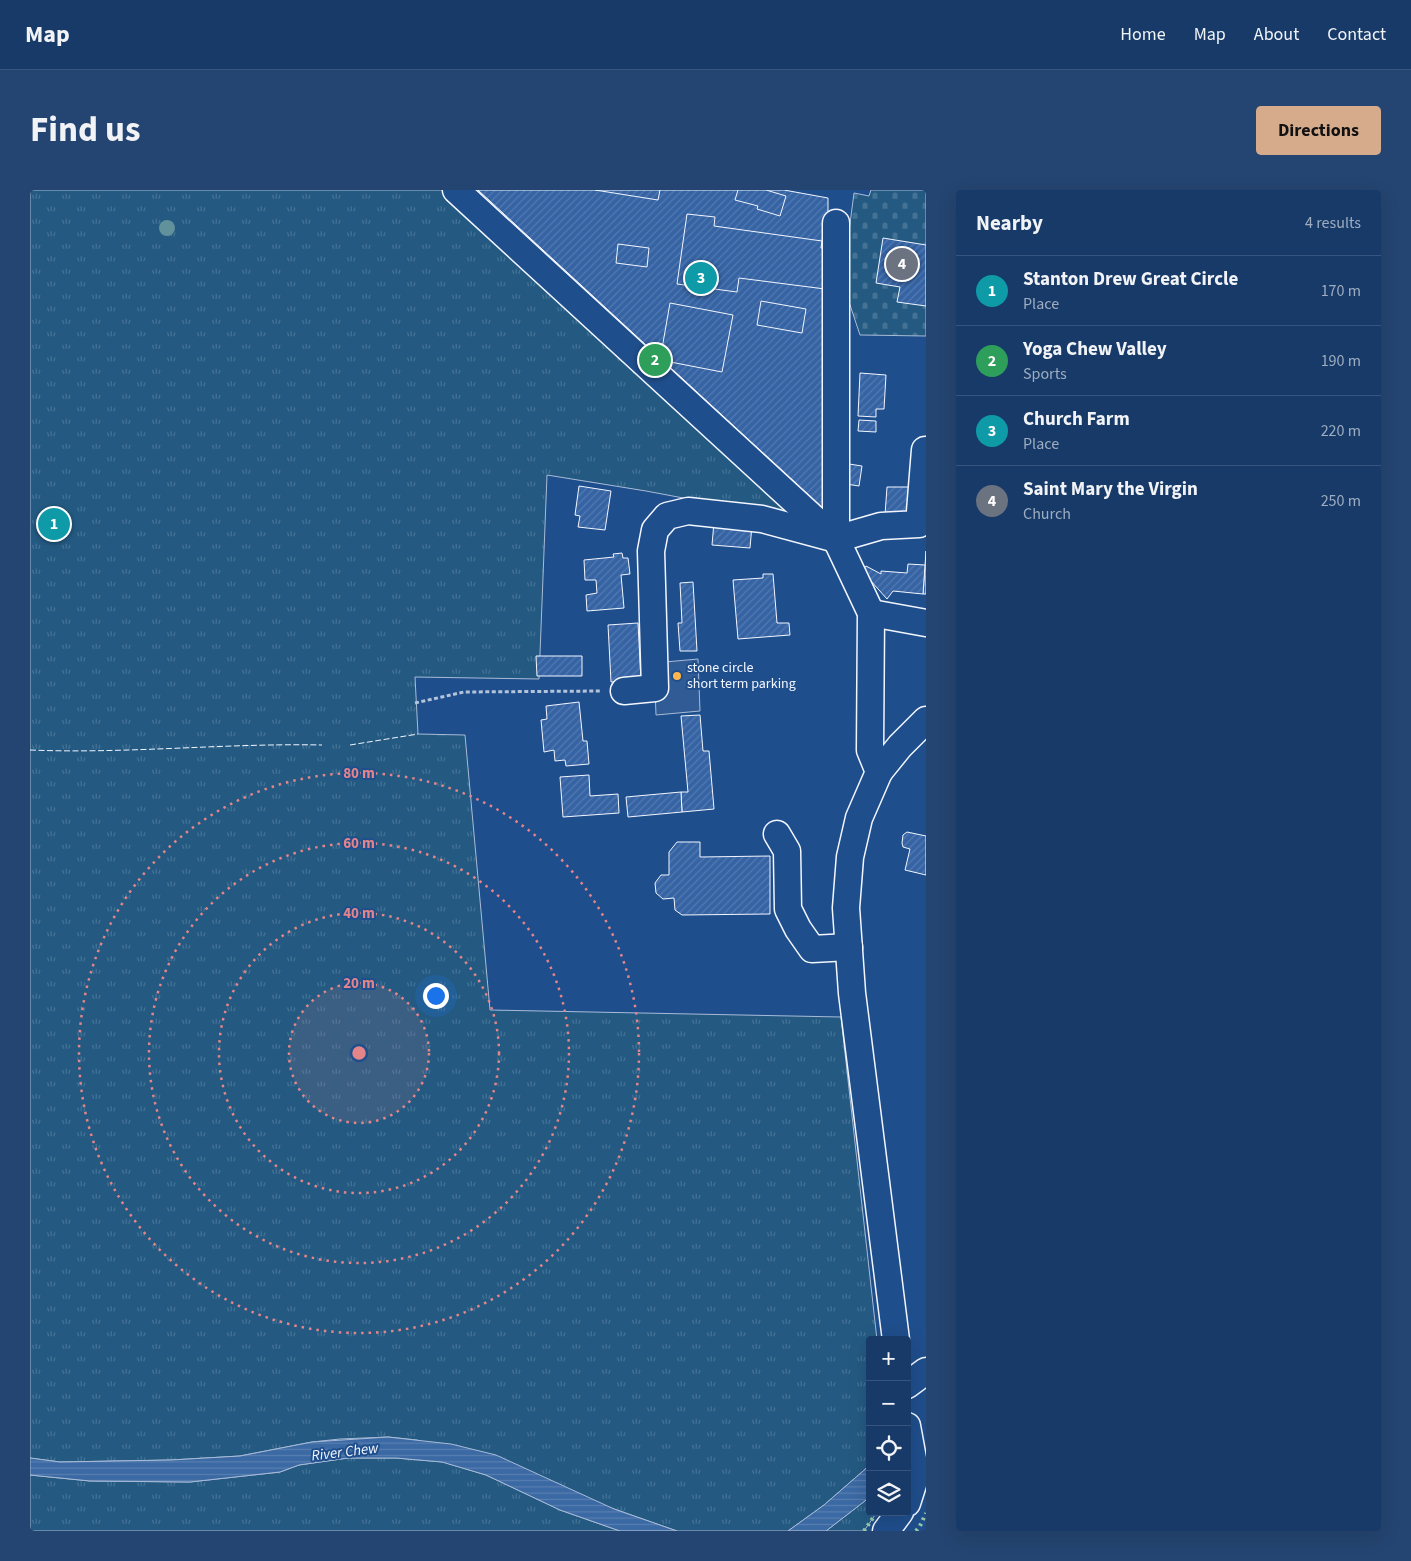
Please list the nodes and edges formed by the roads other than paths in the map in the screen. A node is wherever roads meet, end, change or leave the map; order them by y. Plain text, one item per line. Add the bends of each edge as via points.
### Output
1 (456, 190) edge
2 (836, 223) dead end
3 (925, 450) edge
4 (836, 539) junction
5 (870, 613) junction
6 (926, 622) edge
7 (624, 691) road end
8 (926, 720) edge
9 (879, 772) junction
10 (777, 834) dead end
11 (849, 947) junction
12 (895, 1336) edge
13 (926, 1371) edge
14 (911, 1381) edge
15 (911, 1448) edge
16 (911, 1491) edge
17 (897, 1516) edge
18 (886, 1531) edge

1 - 4 street
2 - 4 street
3 - 4 street via 920,524 881,526
4 - 5 street
4 - 7 street via 762,518 688,511 667,516 655,530 651,551 655,688
5 - 6 street
5 - 9 street via 870,750
8 - 9 street
9 - 11 street via 859,818 850,857 846,908
10 - 11 street via 787,851 788,909 798,929 812,949
11 - 12 street
13 - 14 street
15 - 16 street via 916,1475
17 - 18 street

